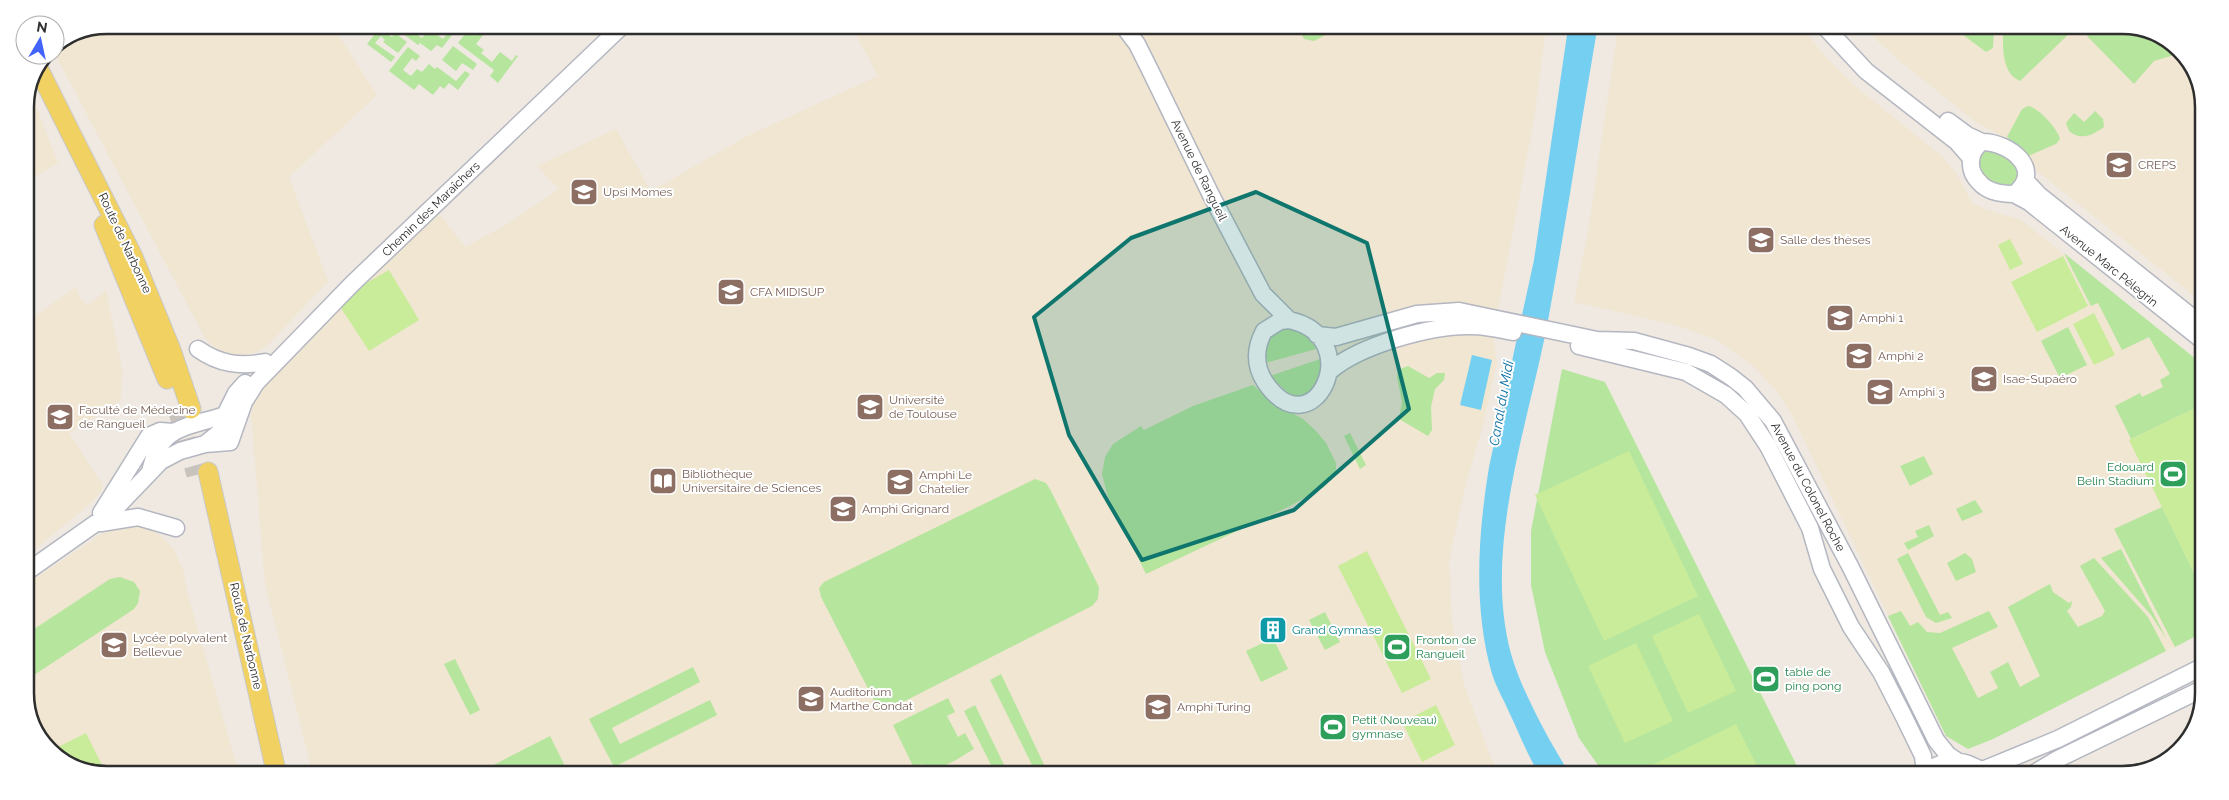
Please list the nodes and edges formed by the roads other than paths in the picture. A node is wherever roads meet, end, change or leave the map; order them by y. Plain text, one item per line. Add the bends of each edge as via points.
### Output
1 (600, 34) edge
2 (614, 34) edge
3 (1129, 34) edge
4 (1134, 34) edge
5 (1832, 34) edge
6 (1846, 34) edge
7 (1137, 44) junction
8 (42, 77) edge
9 (1982, 142) junction
10 (1970, 156) junction
11 (2025, 180) junction
12 (2014, 194) junction
13 (1263, 294) junction
14 (2195, 319) edge
15 (1289, 320) junction
16 (1500, 324) junction
17 (1264, 331) junction
18 (2195, 334) edge
19 (1317, 335) junction
20 (1561, 336) junction
21 (198, 349) dead end
22 (265, 362) junction
23 (1330, 370) junction
24 (184, 411) tunnel mouth
25 (226, 415) junction
26 (174, 432) junction
27 (205, 444) junction
28 (150, 474) junction
29 (92, 525) junction
30 (176, 528) dead end
31 (34, 567) edge
32 (2195, 670) edge
33 (2195, 692) edge
34 (1957, 761) junction
35 (264, 766) edge
36 (275, 766) edge
37 (1924, 766) edge
38 (1937, 766) edge
39 (1969, 766) edge
40 (1992, 766) edge
41 (2046, 766) edge

1 - 22 street, Chemin des Maraîchers via 343,280
2 - 27 street, Chemin des Maraîchers via 352,284 256,383 246,397 230,442
3 - 7 street, Avenue de Rangueil
4 - 7 street, Avenue de Rangueil
5 - 10 street via 1866,71 1957,142
6 - 9 street via 1874,64 1966,135
7 - 13 street, Avenue de Rangueil
8 - 24 main road, Route de Narbonne via 51,108
9 - 10 street
9 - 11 street via 2000,144 2016,155 2023,163
10 - 12 street via 1970,165 1979,183 1998,192
11 - 12 street
11 - 14 street, Avenue Marc Pélegrin via 2039,195
12 - 18 street, Avenue Marc Pélegrin via 2029,202
13 - 15 street, Avenue de Rangueil
13 - 17 street, Avenue de Rangueil
15 - 17 street
15 - 19 street via 1300,322
16 - 19 street via 1459,311 1437,311 1402,317 1336,337
16 - 20 street
16 - 23 street via 1422,332 1354,354
17 - 23 street via 1258,346 1258,366 1265,381 1278,395 1300,404 1310,402 1324,390
19 - 23 street via 1327,351
20 - 34 street, Avenue du Colonel Roche via 1634,341 1689,356 1731,377 1760,403 1773,421 1850,566 1936,740 1948,756
20 - 37 street, Avenue du Colonel Roche via 1686,372 1726,394 1746,414 1766,441 1810,528 1822,569 1854,634 1881,672 1923,756
21 - 22 street via 211,358 228,363 250,365
22 - 25 street, Chemin des Maraîchers via 236,393
25 - 26 street
25 - 27 street, Chemin des Maraîchers via 220,432
26 - 28 street via 157,449
26 - 29 street via 154,432 145,442 118,489
27 - 28 street via 161,461
28 - 29 street via 113,511
29 - 30 street via 138,517
29 - 31 street
32 - 40 street via 2058,739
33 - 41 street
34 - 38 street
34 - 39 street
35 - 36 main road, Route de Narbonne via 202,473

